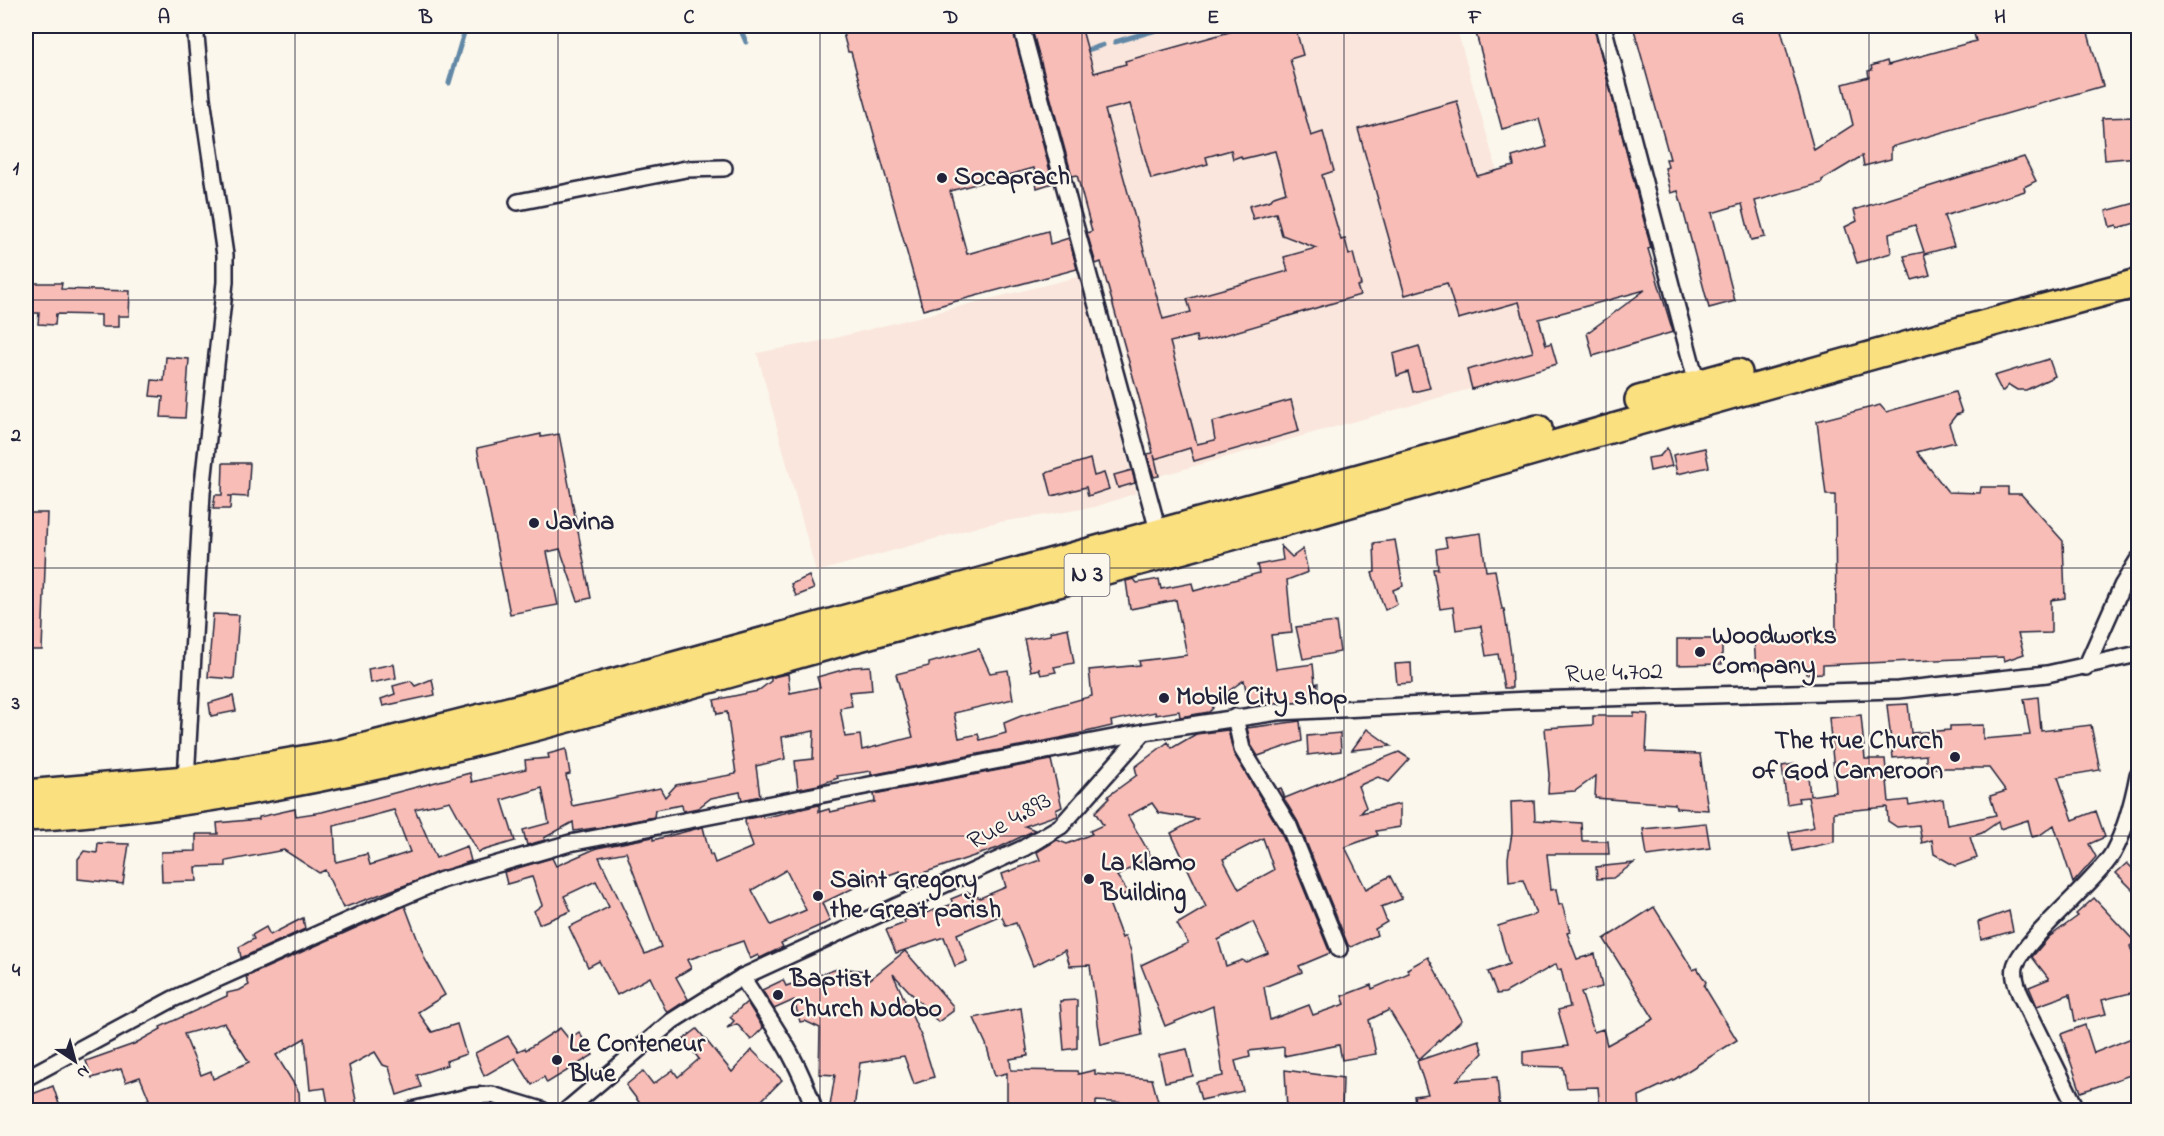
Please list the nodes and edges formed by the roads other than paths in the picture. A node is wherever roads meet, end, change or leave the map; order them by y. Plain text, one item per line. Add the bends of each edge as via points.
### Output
1 (195, 26) edge
2 (1021, 26) edge
3 (1603, 26) edge
4 (724, 168) dead end
5 (518, 202) dead end
6 (2139, 265) edge
7 (2139, 283) edge
8 (1697, 384) junction
9 (1550, 435) junction
10 (1159, 534) junction
11 (2139, 560) edge
12 (866, 625) junction
13 (2139, 654) edge
14 (2086, 667) junction
15 (1235, 717) junction
16 (1144, 732) junction
17 (340, 763) junction
18 (2139, 775) edge
19 (186, 780) junction
20 (26, 794) edge
21 (26, 817) edge
22 (1339, 949) dead end
23 (742, 977) junction
24 (26, 1078) edge
25 (412, 1110) edge
26 (543, 1110) edge
27 (567, 1110) edge
28 (814, 1110) edge
29 (2077, 1110) edge

1 - 19 street via 225,255 225,282 202,493
2 - 10 street
3 - 8 street
4 - 5 street via 686,169
6 - 8 highway, N 3
7 - 9 highway, N 3
8 - 9 highway, N 3
9 - 10 highway, N 3
9 - 12 highway, N 3 via 1332,508
10 - 12 highway, N 3
11 - 14 street via 2122,586
12 - 17 highway, N 3 via 521,708
13 - 14 street, Rue 4.702
14 - 15 street, Rue 4.702 via 1898,690 1529,700
15 - 16 street, Rue 4.702
15 - 22 street via 1242,749 1289,826
16 - 23 street, Rue 4.893 via 1060,826 1024,848
16 - 24 street, Rue 4.702 via 570,843 442,880 174,999
17 - 19 highway, N 3
17 - 21 highway, N 3 via 194,799
18 - 29 street via 2131,809 2112,854 2024,951 2015,966 2020,994
19 - 20 highway, N 3
23 - 27 street, Rue 4.893 via 672,1021
23 - 28 street via 785,1040 806,1081
25 - 26 street via 492,1095

